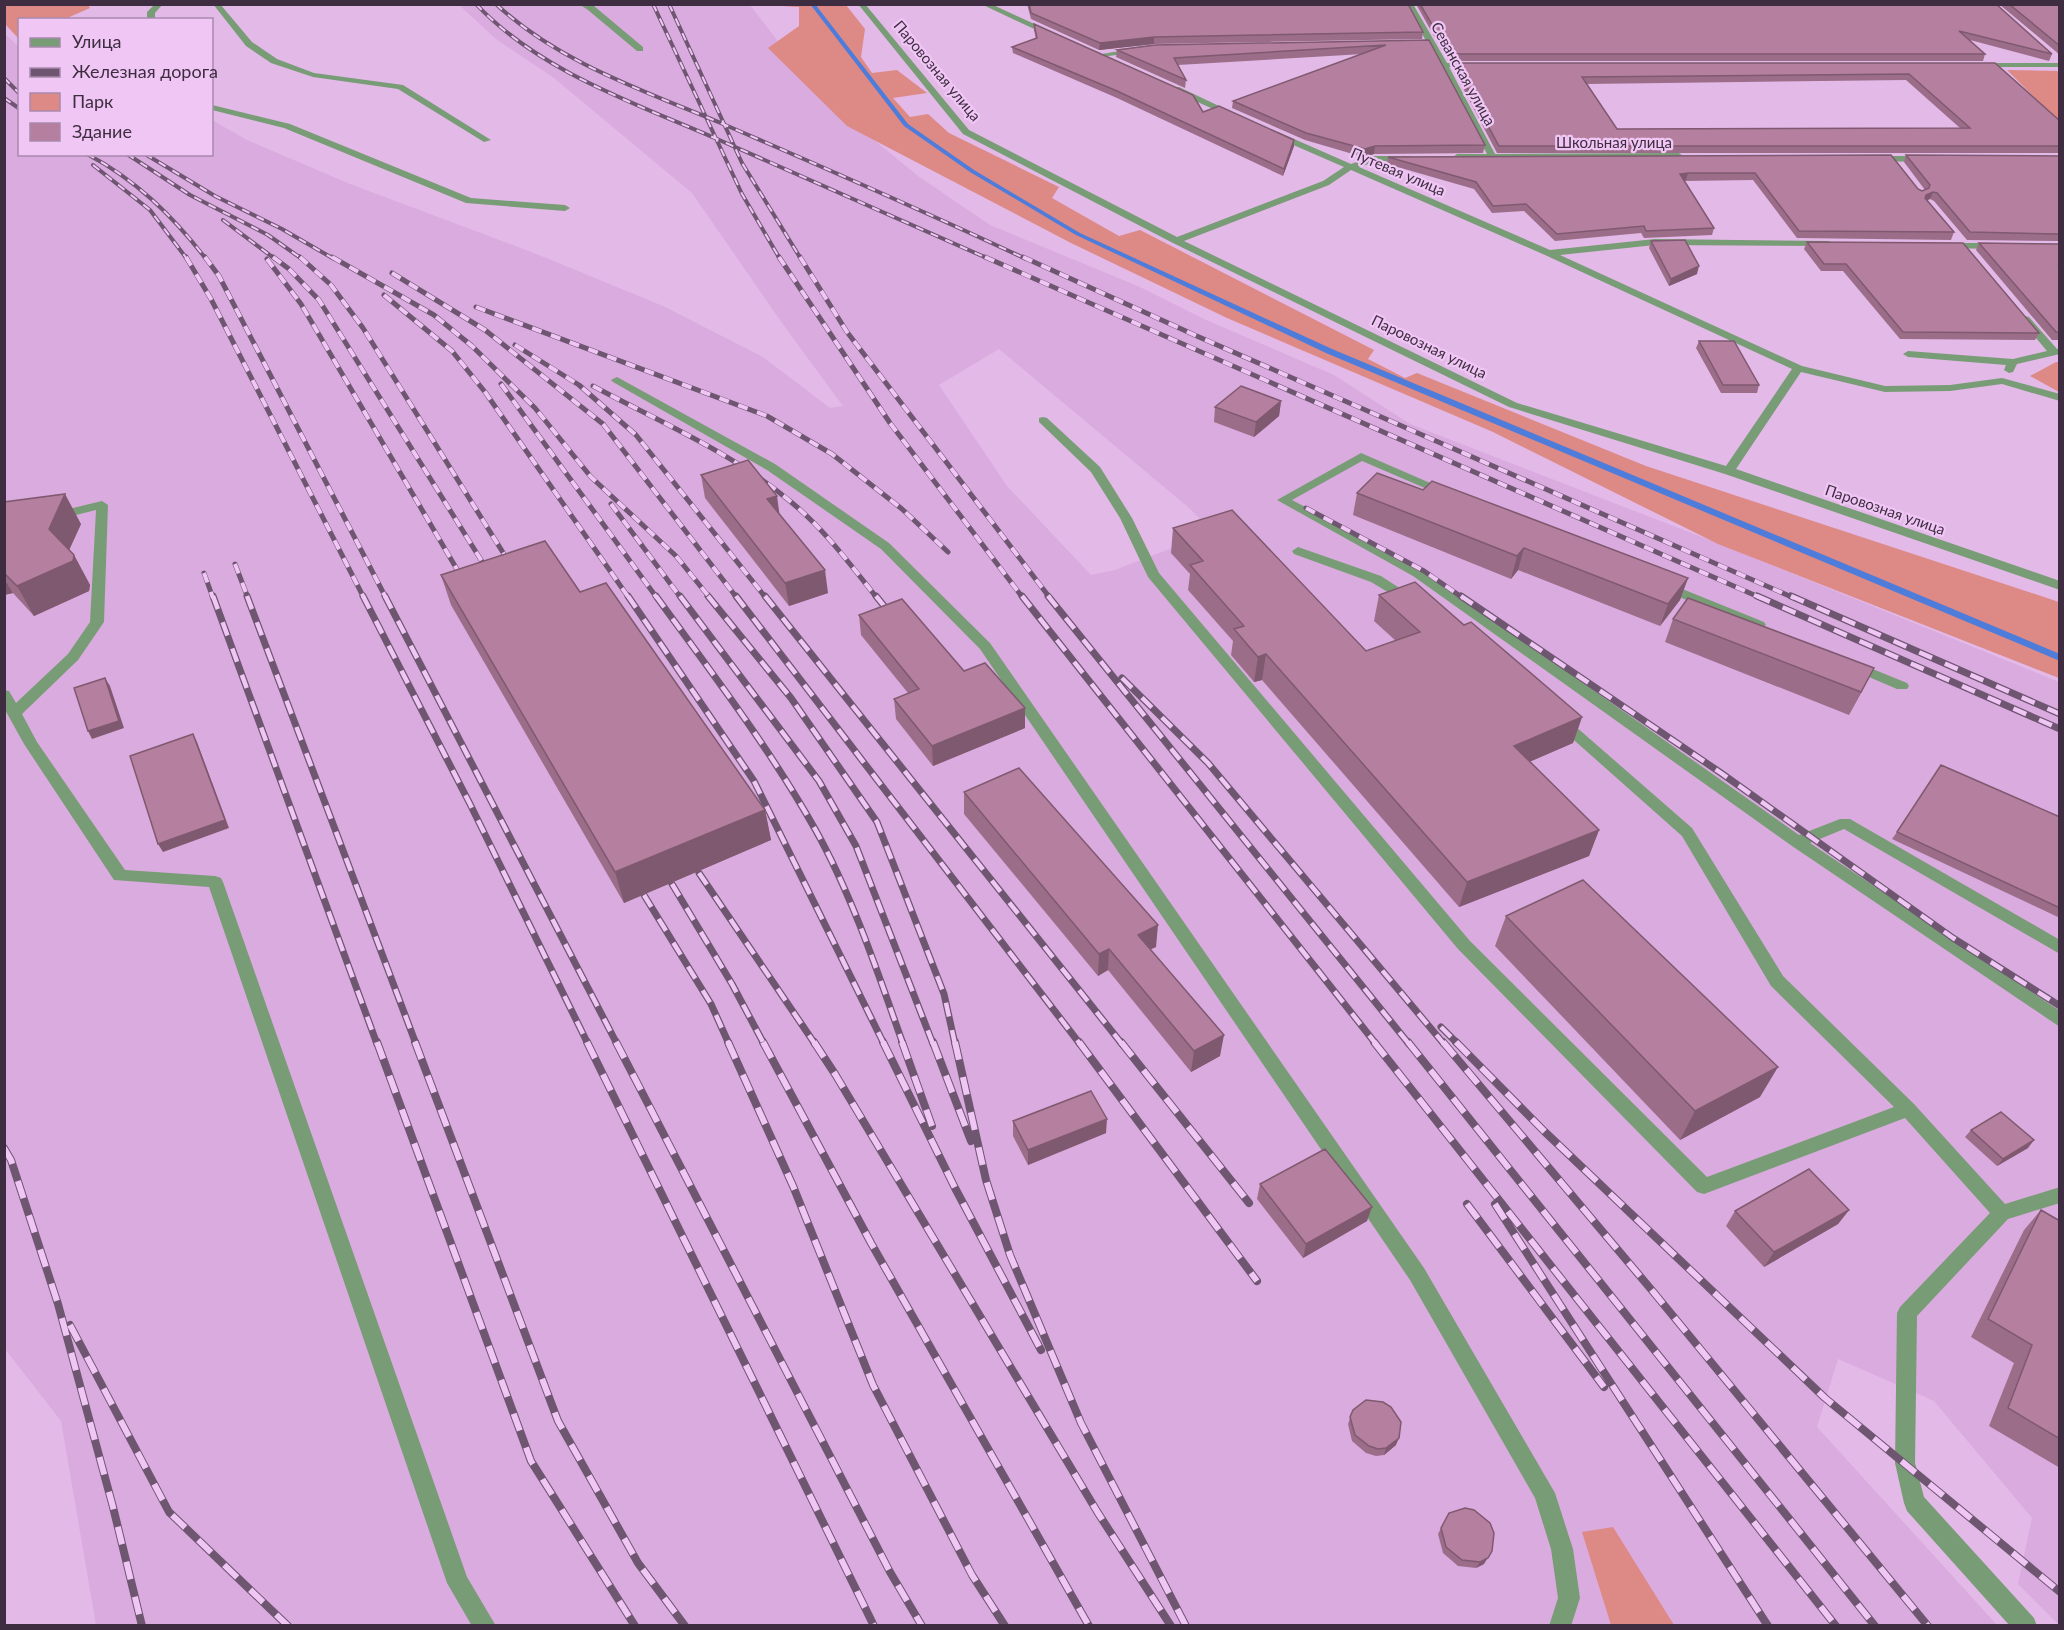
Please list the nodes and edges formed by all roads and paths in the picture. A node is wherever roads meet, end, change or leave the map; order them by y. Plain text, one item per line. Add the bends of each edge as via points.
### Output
1 (160, 4) edge
2 (216, 4) edge
3 (582, 4) edge
4 (861, 4) edge
5 (984, 4) edge
6 (1409, 4) edge
7 (152, 18) edge
8 (1058, 36) edge
9 (1420, 43) edge
10 (1431, 43) junction
11 (640, 49) dead end
12 (1090, 50) edge
13 (1143, 50) edge
14 (1100, 55) junction
15 (2051, 56) edge
16 (1122, 64) edge
17 (2060, 64) edge
18 (1444, 65) junction
19 (1480, 65) edge
20 (1965, 65) edge
21 (1165, 84) edge
22 (213, 108) edge
23 (1241, 118) edge
24 (1274, 133) edge
25 (487, 140) dead end
26 (1492, 156) junction
27 (1693, 156) edge
28 (1445, 157) edge
29 (1421, 158) edge
30 (1860, 158) edge
31 (1893, 159) junction
32 (1937, 159) edge
33 (1350, 167) junction
34 (1900, 168) edge
35 (565, 208) dead end
36 (1176, 241) junction
37 (1959, 242) junction
38 (1838, 244) edge
39 (1939, 245) edge
40 (2005, 246) edge
41 (1548, 253) junction
42 (1970, 255) edge
43 (2015, 307) edge
44 (2056, 351) edge
45 (1908, 354) dead end
46 (2013, 362) junction
47 (1798, 368) junction
48 (617, 380) dead end
49 (2002, 381) junction
50 (2060, 398) edge
51 (1043, 420) dead end
52 (1729, 471) junction
53 (1461, 499) edge
54 (48, 518) edge
55 (1298, 551) dead end
56 (1648, 578) edge
57 (2060, 586) edge
58 (1425, 609) edge
59 (1770, 630) edge
60 (1836, 658) edge
61 (1902, 686) dead end
62 (4, 694) edge
63 (1550, 712) edge
64 (15, 713) junction
65 (1797, 842) junction
66 (2060, 948) edge
67 (2060, 1020) edge
68 (1908, 1109) junction
69 (2060, 1195) edge
70 (2002, 1213) junction
71 (485, 1626) edge
72 (1560, 1626) edge
73 (2026, 1626) edge

1 - 7 street via 151,12
2 - 25 street via 249,44 274,61 313,75 400,87
3 - 11 street
4 - 36 street, Паровозная улица via 966,132
5 - 8 street
6 - 10 street, Севанская улица
9 - 10 street
10 - 18 street, Севанская улица
12 - 14 street
13 - 14 street
14 - 16 street
15 - 17 street
17 - 20 street
18 - 19 street
18 - 26 street, Севанская улица
21 - 23 street
22 - 35 street via 287,126 470,201
24 - 33 street, Путевая улица
26 - 27 street, Школьная улица
26 - 28 street, Школьная улица
29 - 33 street via 1374,159
30 - 31 street
31 - 32 street
31 - 34 street
33 - 36 street via 1326,183
33 - 41 street, Путевая улица
36 - 52 street, Паровозная улица via 1513,405
37 - 39 street
37 - 40 street
37 - 42 street
38 - 41 street via 1655,242
41 - 47 street, Путевая улица
43 - 44 street
44 - 46 street
45 - 46 street
46 - 49 street
47 - 49 street, Путевая улица via 1885,389 1950,388
47 - 52 street
48 - 72 street via 771,467 885,546 985,646 1417,1274 1544,1493 1562,1549 1569,1598
49 - 50 street
51 - 68 street via 1096,470 1126,518 1153,574 1464,945 1704,1186
52 - 57 street, Паровозная улица
53 - 65 street via 1361,457 1283,500 1419,573
54 - 64 street via 102,505 98,622 73,657
55 - 58 street via 1376,579
56 - 59 street
60 - 61 street
62 - 64 street
63 - 68 street via 1688,832 1777,981
64 - 71 street via 30,744 120,876 215,882 458,1582
65 - 66 street via 1845,823
65 - 67 street
68 - 70 street
69 - 70 street
70 - 73 street via 1907,1313 1905,1463 1916,1503

